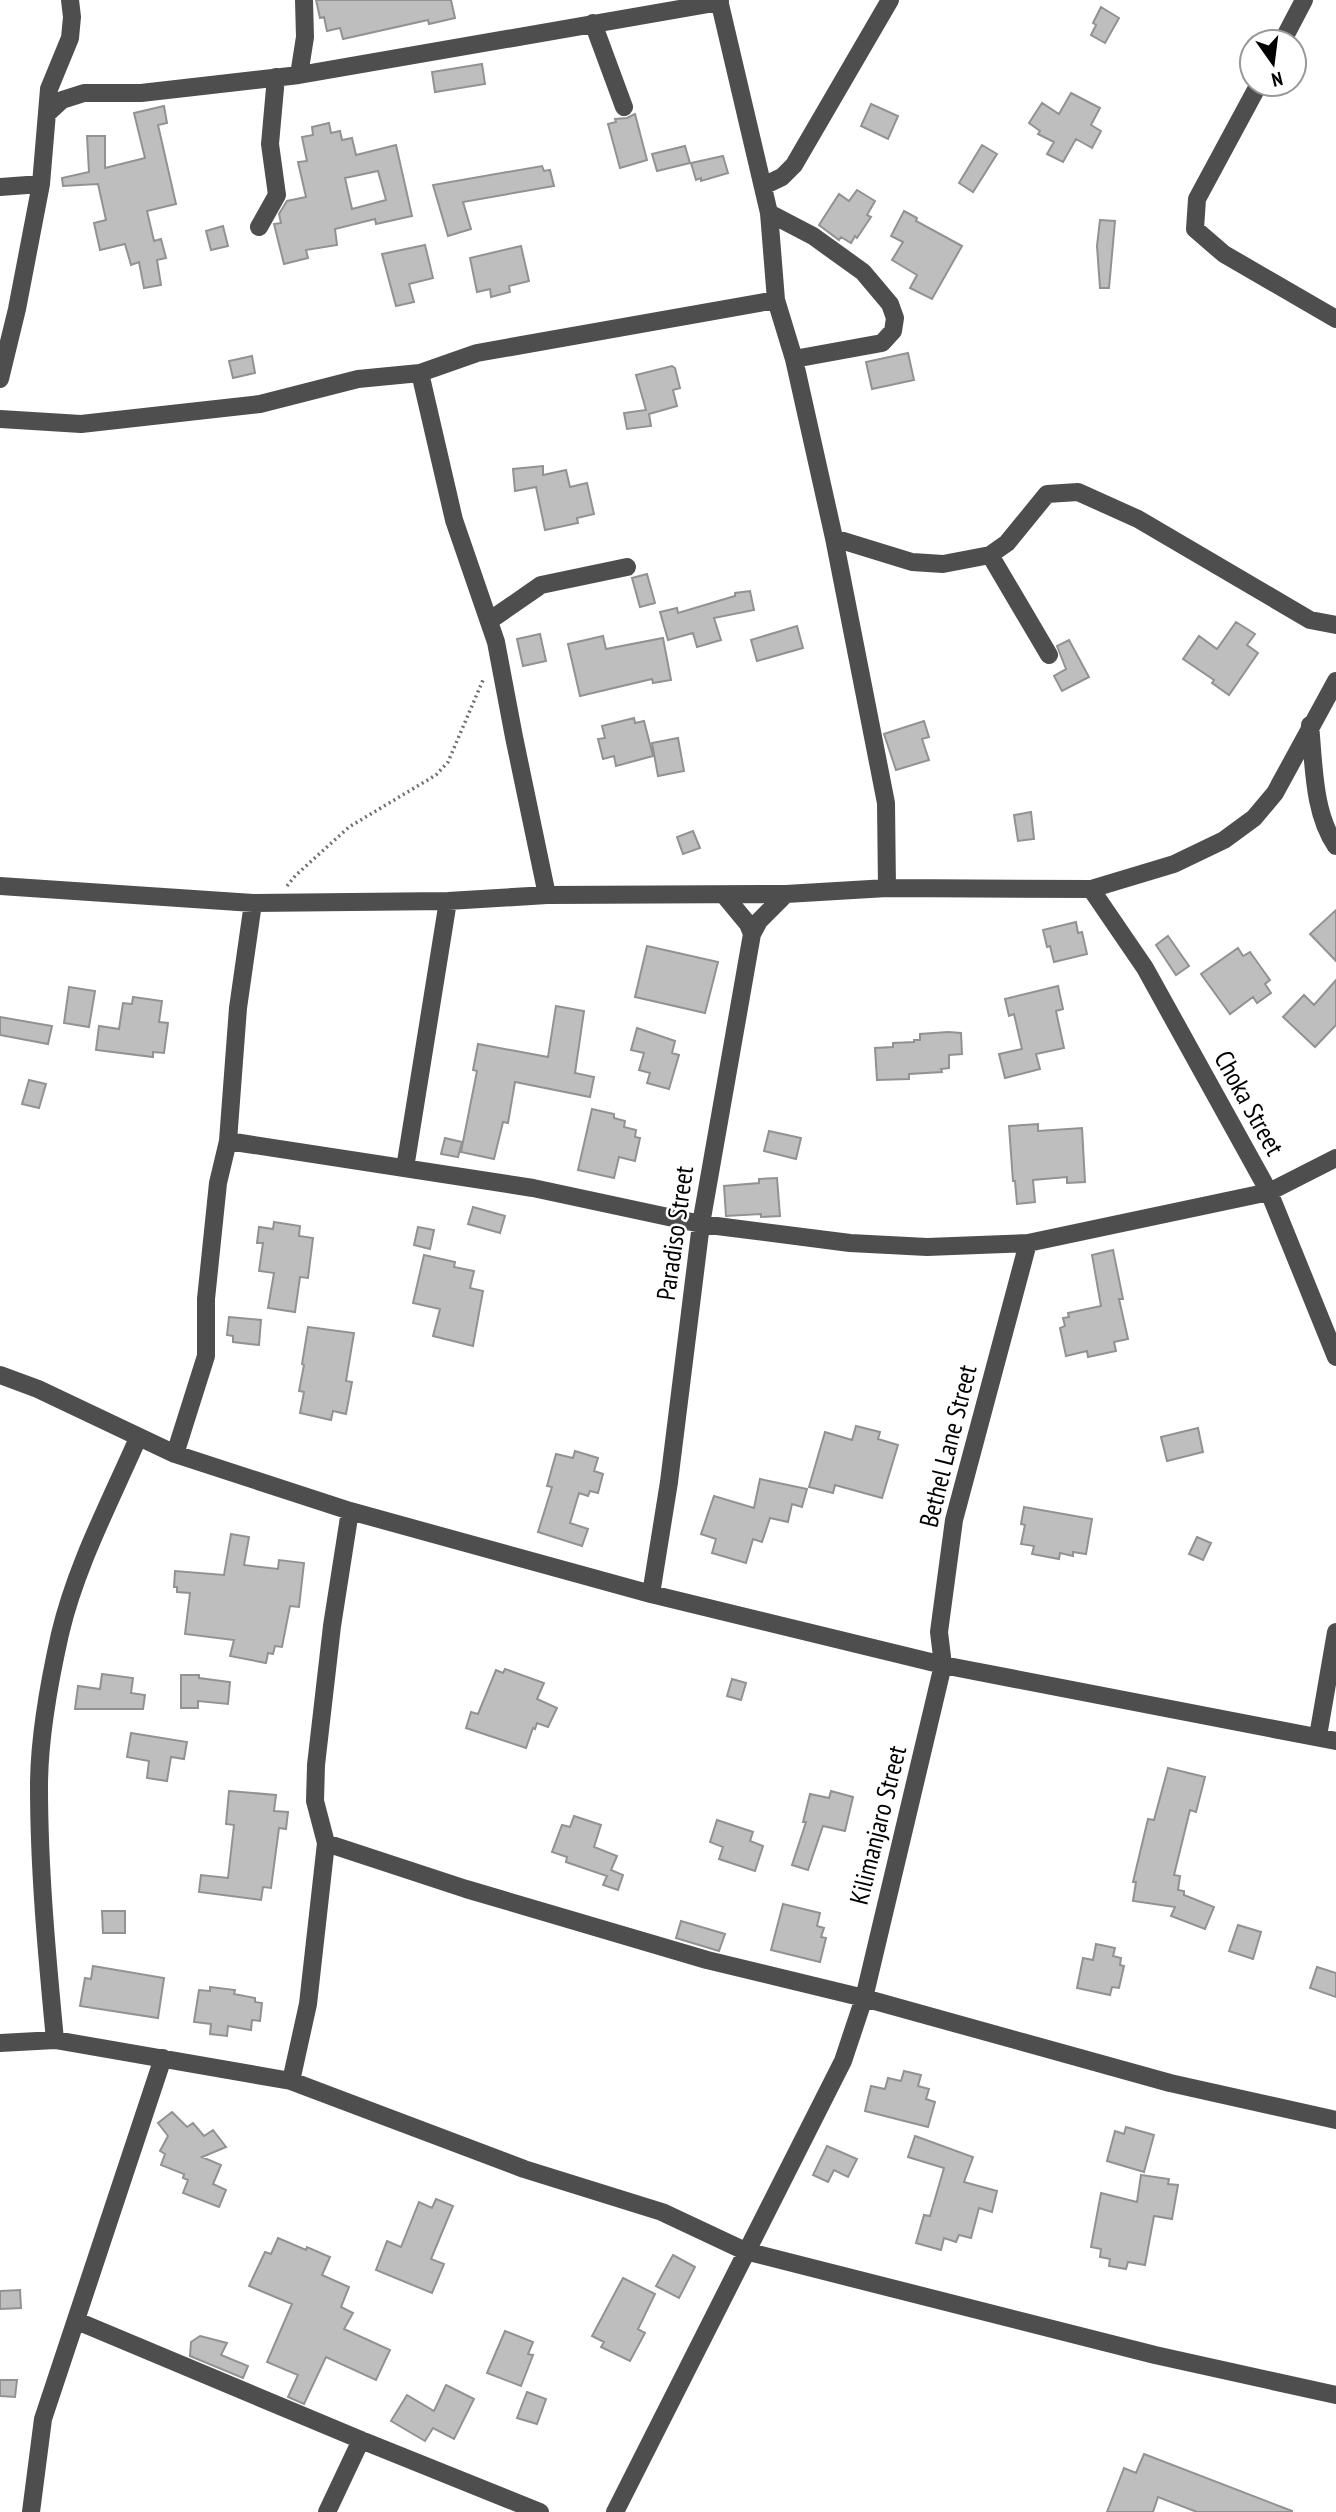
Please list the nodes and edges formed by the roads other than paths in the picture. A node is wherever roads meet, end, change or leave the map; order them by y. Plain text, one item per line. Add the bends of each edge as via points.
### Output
1 (70, 0) edge
2 (304, 0) edge
3 (890, 0) edge
4 (1304, 0) edge
5 (720, 1) edge
6 (593, 23) junction
7 (1289, 28) edge
8 (60, 64) junction
9 (299, 75) junction
10 (276, 77) junction
11 (84, 93) junction
12 (1251, 98) edge
13 (624, 107) dead end
14 (48, 113) junction
15 (41, 184) junction
16 (763, 186) junction
17 (0, 187) edge
18 (769, 213) junction
19 (259, 227) dead end
20 (776, 299) junction
21 (1336, 319) edge
22 (794, 359) junction
23 (420, 373) junction
24 (0, 379) edge
25 (0, 419) edge
26 (834, 538) junction
27 (990, 555) junction
28 (627, 567) dead end
29 (489, 621) junction
30 (1336, 625) edge
31 (1049, 655) dead end
32 (1336, 681) edge
33 (1310, 725) junction
34 (1336, 846) edge
35 (0, 886) edge
36 (887, 888) junction
37 (1091, 889) junction
38 (786, 894) junction
39 (547, 895) junction
40 (724, 895) junction
41 (448, 901) junction
42 (253, 904) junction
43 (752, 934) junction
44 (228, 1141) junction
45 (1336, 1158) edge
46 (405, 1168) junction
47 (1269, 1192) junction
48 (701, 1224) junction
49 (1028, 1243) junction
50 (1336, 1357) edge
51 (0, 1375) edge
52 (138, 1438) junction
53 (175, 1454) junction
54 (350, 1511) junction
55 (651, 1594) junction
56 (1336, 1632) edge
57 (943, 1665) junction
58 (1318, 1736) junction
59 (1336, 1741) edge
60 (326, 1843) junction
61 (864, 1998) junction
62 (55, 2040) junction
63 (0, 2043) edge
64 (163, 2057) junction
65 (291, 2081) junction
66 (1336, 2120) edge
67 (745, 2251) junction
68 (77, 2321) junction
69 (1336, 2395) edge
70 (361, 2440) junction
71 (31, 2512) edge
72 (327, 2512) edge
73 (540, 2512) edge
74 (615, 2512) edge

1 - 8 street via 70,38
2 - 9 street
3 - 16 street via 794,165
4 - 7 street
5 - 6 street
5 - 16 street
6 - 9 street
6 - 13 street
8 - 11 street
8 - 14 street via 49,89
9 - 10 street
10 - 11 street via 142,93
10 - 19 street via 270,144 277,195
11 - 14 street via 62,100
12 - 21 street via 1197,199 1195,229 1224,254
14 - 15 street
15 - 17 street
15 - 24 street
16 - 18 street
18 - 20 street
18 - 22 street via 813,236 863,272 890,304 895,318 893,331 882,343
20 - 22 street
20 - 23 street via 477,353
22 - 26 street
23 - 25 street via 358,379 260,404 81,424
23 - 29 street via 454,520
26 - 27 street via 912,562 943,564
26 - 36 street via 886,803
27 - 30 street via 1007,543 1047,494 1078,492 1138,519 1310,620
27 - 31 street
28 - 29 street via 541,585
29 - 39 street
32 - 33 street
33 - 34 street via 1316,784 1327,834
33 - 37 street via 1275,793 1254,818 1224,840 1174,864
35 - 42 street
36 - 37 street
36 - 38 street
37 - 47 street, Choka Street via 1144,968
38 - 40 street
38 - 43 street, Paradiso Street
39 - 40 street
39 - 41 street
40 - 43 street
41 - 42 street
41 - 46 street
42 - 44 street via 237,1008
43 - 48 street, Paradiso Street
44 - 46 street
44 - 53 street via 218,1183 206,1356
45 - 47 street
46 - 48 street via 533,1188
47 - 49 street
47 - 50 street, Choka Street
48 - 49 street via 850,1243 926,1247
48 - 55 street, Paradiso Street
49 - 57 street, Bethel Lane Street via 954,1520 939,1632
51 - 52 street
52 - 53 street
52 - 62 street via 81,1568 61,1632 46,1709 39,1784
53 - 54 street
54 - 55 street
54 - 60 street via 316,1765 316,1801
55 - 57 street
56 - 58 street
57 - 58 street
57 - 61 street, Kilimanjaro Street
58 - 59 street
60 - 61 street via 707,1960
60 - 65 street via 308,2004
61 - 66 street via 1170,2083
61 - 67 street, Kilimanjaro Street via 842,2061
62 - 63 street
62 - 64 street
64 - 65 street
64 - 68 street
65 - 67 street via 524,2169 662,2212
67 - 69 street via 1155,2355
67 - 74 street, Kilimanjaro Street
68 - 70 street
68 - 71 street via 43,2419
70 - 72 street
70 - 73 street

